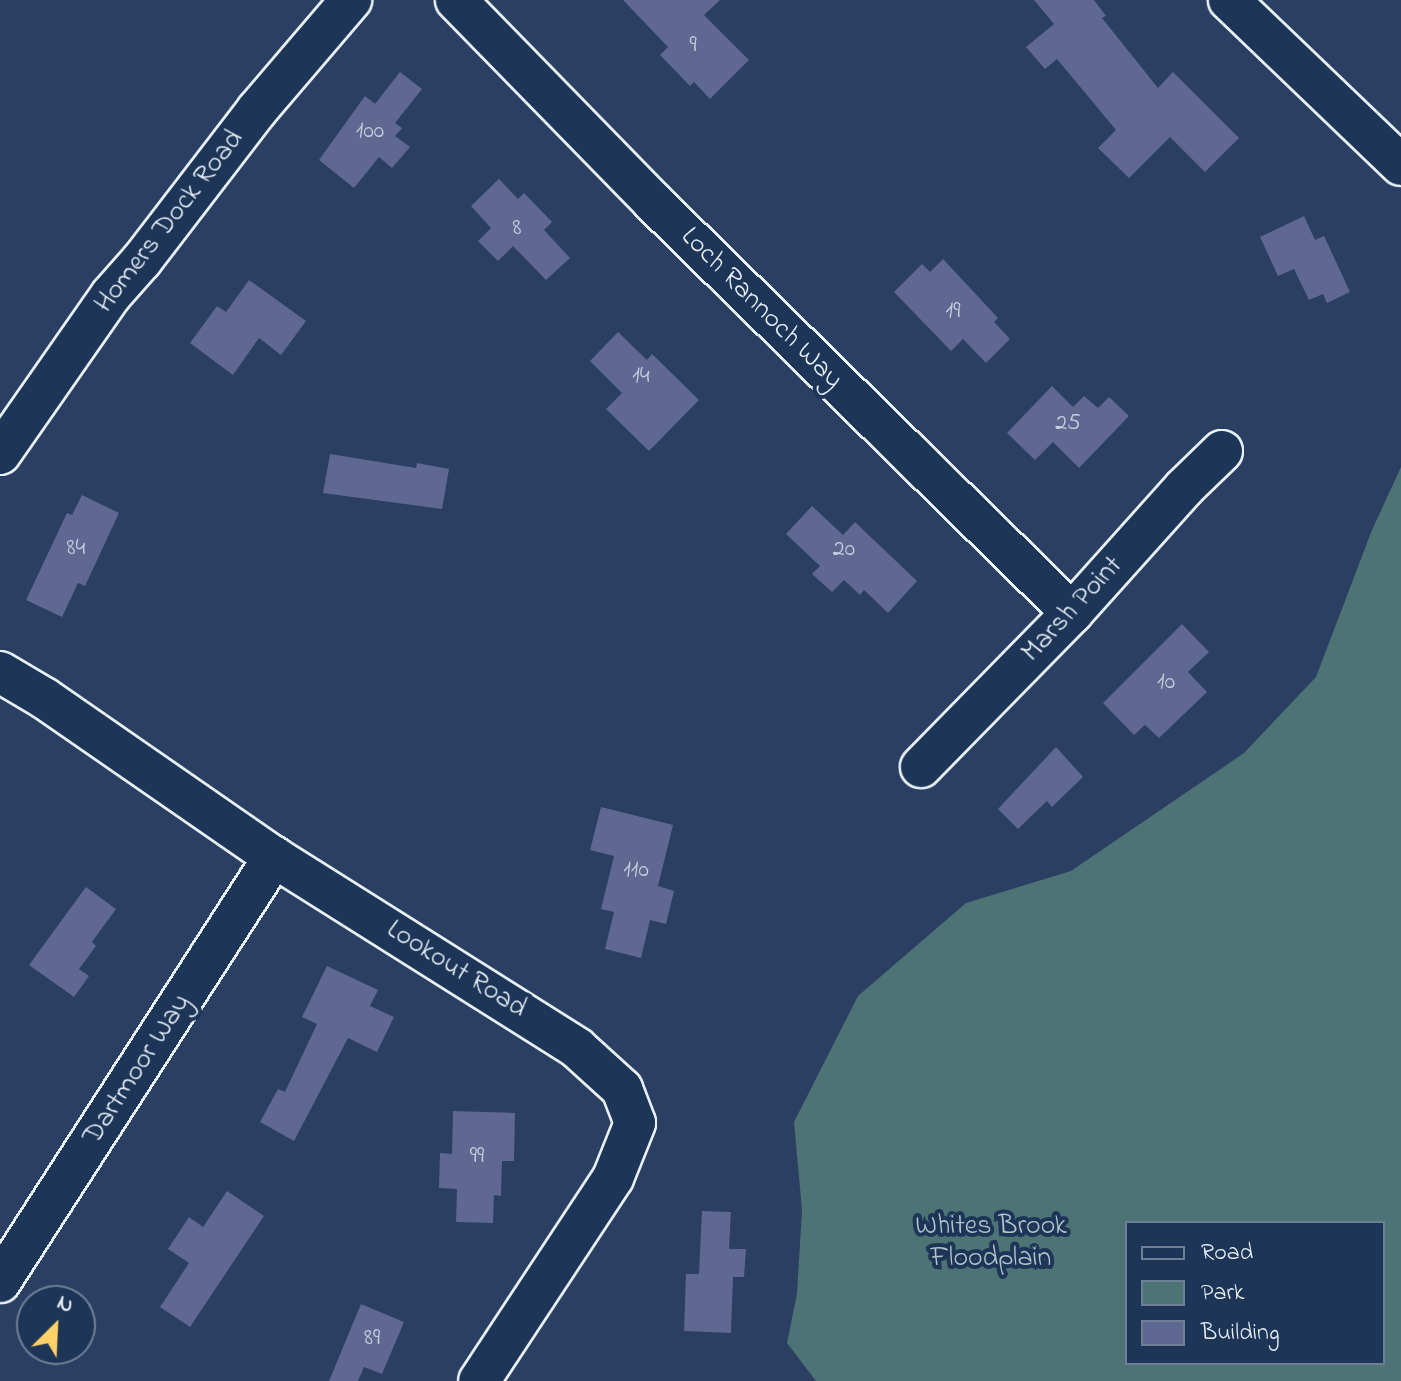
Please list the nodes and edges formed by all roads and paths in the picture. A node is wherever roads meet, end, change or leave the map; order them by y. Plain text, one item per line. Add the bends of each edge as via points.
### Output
1 (351, 0) edge
2 (456, 0) edge
3 (1229, 0) edge
4 (1401, 165) edge
5 (1222, 451) dead end
6 (0, 454) edge
7 (1072, 613) junction
8 (0, 672) edge
9 (921, 767) dead end
10 (274, 857) junction
11 (0, 1282) edge
12 (479, 1381) edge

1 - 6 street, Homers Dock Road via 111,295
2 - 7 street, Loch Rannoch Way via 664,213
3 - 4 street
5 - 7 street, Marsh Point
7 - 9 street, Marsh Point
8 - 10 street, Lookout Road
10 - 11 street, Dartmoor Way
10 - 12 street, Lookout Road via 564,1039 622,1089 635,1123 613,1178

